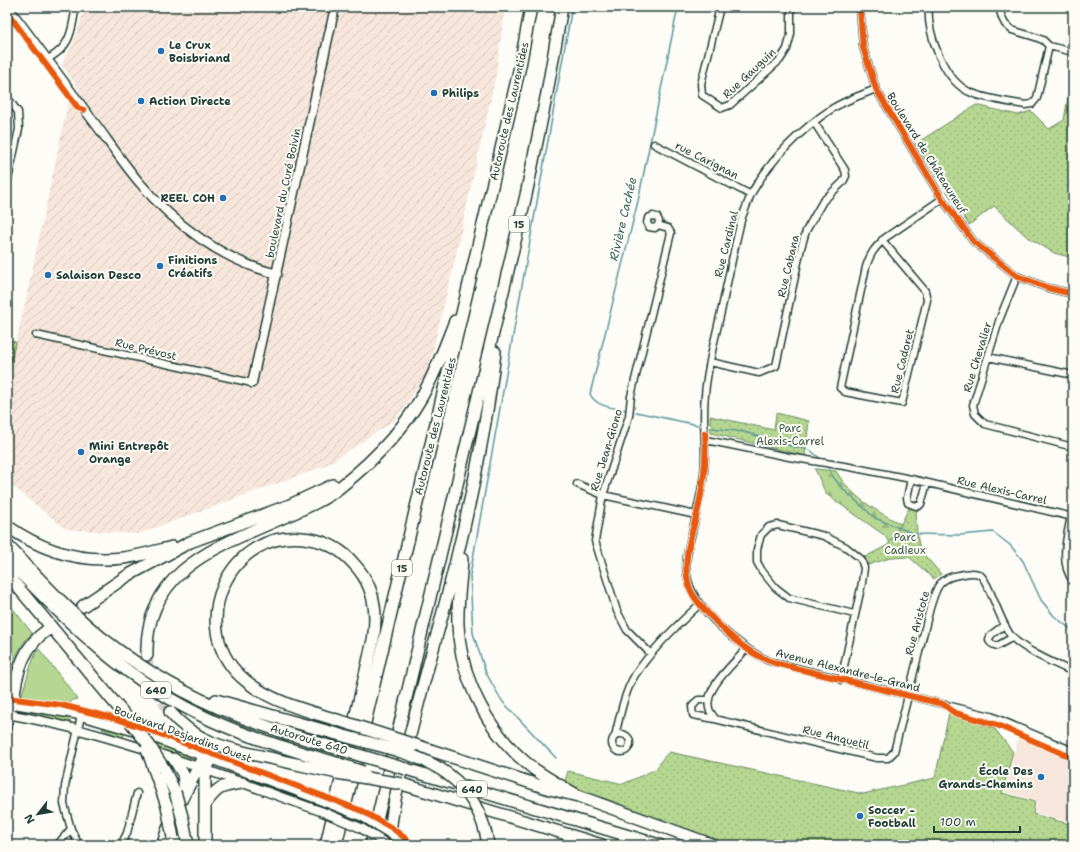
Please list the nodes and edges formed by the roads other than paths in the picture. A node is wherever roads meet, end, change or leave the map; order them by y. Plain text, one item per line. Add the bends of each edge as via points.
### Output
1 (8, 7) edge
2 (76, 7) edge
3 (335, 7) edge
4 (531, 7) edge
5 (562, 7) edge
6 (720, 7) edge
7 (791, 7) edge
8 (860, 7) edge
9 (929, 7) edge
10 (999, 7) edge
11 (14, 15) junction
12 (7, 20) edge
13 (1049, 46) junction
14 (1073, 52) edge
15 (48, 59) junction
16 (876, 89) junction
17 (7, 97) edge
18 (814, 122) junction
19 (654, 144) dead end
20 (9, 164) edge
21 (7, 184) edge
22 (751, 195) junction
23 (942, 199) junction
24 (658, 225) dead end
25 (882, 240) junction
26 (276, 274) junction
27 (1017, 276) junction
28 (468, 290) junction
29 (1073, 294) edge
30 (500, 302) junction
31 (36, 335) dead end
32 (988, 357) junction
33 (710, 362) junction
34 (1073, 375) edge
35 (252, 383) joint
36 (706, 440) junction
37 (1073, 447) edge
38 (353, 475) junction
39 (911, 479) junction
40 (927, 483) junction
41 (577, 484) dead end
42 (603, 496) junction
43 (696, 515) junction
44 (1072, 517) edge
45 (465, 519) junction
46 (7, 526) edge
47 (190, 542) junction
48 (7, 545) edge
49 (7, 559) edge
50 (7, 574) edge
51 (1073, 581) edge
52 (700, 604) junction
53 (83, 606) dead end
54 (854, 614) junction
55 (1005, 626) junction
56 (46, 631) dead end
57 (1012, 637) junction
58 (746, 649) junction
59 (651, 654) junction
60 (147, 655) tunnel mouth
61 (1073, 672) edge
62 (841, 680) junction
63 (184, 691) junction
64 (909, 696) junction
65 (709, 700) junction
66 (9, 709) edge
67 (170, 712) tunnel mouth
68 (81, 716) junction
69 (714, 719) junction
70 (7, 730) edge
71 (78, 730) junction
72 (615, 736) dead end
73 (1072, 749) edge
74 (206, 758) junction
75 (174, 759) junction
76 (159, 769) junction
77 (202, 769) junction
78 (338, 769) junction
79 (242, 783) junction
80 (180, 792) junction
81 (137, 793) dead end
82 (383, 795) junction
83 (578, 796) junction
84 (205, 804) junction
85 (71, 829) junction
86 (487, 840) edge
87 (173, 841) edge
88 (391, 843) edge
89 (57, 845) edge
90 (79, 845) edge
91 (121, 845) edge
92 (163, 845) edge
93 (188, 845) edge
94 (205, 845) edge
95 (326, 845) edge
96 (336, 845) edge
97 (371, 845) edge
98 (383, 845) edge
99 (405, 845) edge
100 (602, 845) edge
101 (659, 845) edge
102 (713, 845) edge

1 - 11 street
2 - 15 street via 65,44
3 - 26 street, boulevard du Curé Boivin
4 - 28 highway, Autoroute des Laurentides / 15 via 512,105
5 - 30 highway, 15 via 538,139
6 - 7 street, Rue Gauguin via 701,84 702,95 722,108 730,105 780,60 787,49 791,34
8 - 16 street, Boulevard de Châteauneuf via 863,47
9 - 13 street via 935,45 946,70 961,87 972,93 1025,105 1032,104 1037,98
10 - 13 street via 1005,24 1012,30 1042,40
11 - 12 street
11 - 15 street
13 - 14 street
15 - 26 street via 129,169 163,208 218,249 249,265
16 - 18 street, Rue Cardinal via 852,98
16 - 23 street, Boulevard de Châteauneuf
17 - 20 street via 18,112 19,129
18 - 22 street, Rue Cardinal via 768,168
18 - 33 street, Rue Cabana via 845,170 846,176 823,201 806,232 776,366 759,373
19 - 22 street, rue Carignan
20 - 21 street
22 - 33 street, Rue Cardinal via 740,225
23 - 25 street, Rue Cadoret
23 - 27 street, Boulevard de Châteauneuf via 974,242
24 - 42 street, Rue Jean-Giono via 668,228 671,233 631,396 629,416
25 - 25 street, Rue Cadoret via 871,252 866,267 840,388 845,392 902,402 927,300 925,291
26 - 35 street, boulevard du Curé Boivin
27 - 29 street, Boulevard de Châteauneuf
27 - 32 street, Rue Chevalier
28 - 38 highway via 421,398 387,444
28 - 96 highway, Autoroute des Laurentides / 15
30 - 45 highway via 491,388
30 - 82 highway, 15
31 - 35 street, Rue Prévost
32 - 34 street
32 - 37 street, Rue Chevalier via 973,405 975,414 985,424
33 - 36 street, Rue Cardinal via 704,396
36 - 39 street, Rue Alexis-Carrel
36 - 43 street, Avenue Alexandre-le-Grand via 704,473
38 - 47 highway via 306,498
38 - 60 highway via 320,501 210,552 179,573 163,592 152,612
39 - 40 street, Rue Alexis-Carrel
39 - 40 street via 907,498 908,503 913,506 920,504
40 - 44 street, Rue Alexis-Carrel
41 - 42 street
42 - 43 street
42 - 59 street, Rue Jean-Giono via 595,540 617,611 627,630
43 - 52 street, Avenue Alexandre-le-Grand via 686,569 690,589
44 - 51 street via 1065,546 1065,564
45 - 83 highway via 458,620 461,652 472,687 488,719 512,749 533,768
45 - 88 highway via 400,775 392,814
46 - 47 highway via 48,549 91,559 131,557
47 - 53 highway via 127,576
48 - 63 highway, Autoroute 640 / 640 via 61,601 102,638 144,668
49 - 78 highway, Autoroute 640 / 640 via 85,638 162,694 198,714 235,730
50 - 76 highway, bridge via 142,737
52 - 58 street, Avenue Alexandre-le-Grand
52 - 59 street
54 - 54 street via 864,568 861,559 846,547 824,536 778,525 769,527 761,535 757,562 775,587 789,598
54 - 62 street
55 - 57 street, Rue Aristote
55 - 57 street via 991,634 990,642 997,646
55 - 64 street, Rue Aristote via 981,575 974,573 944,579 937,588 930,608
56 - 66 highway via 32,643 24,656
57 - 61 street, Rue Aristote via 1044,658
58 - 62 street, Avenue Alexandre-le-Grand via 774,663
58 - 65 street via 720,677
59 - 72 street via 635,676 626,695
62 - 64 street, Avenue Alexandre-le-Grand
63 - 86 highway, bridge via 411,755 431,763 455,779 472,799 481,817
63 - 101 highway, Autoroute 640 / 640, bridge via 245,718 342,750
64 - 69 street, Rue Anquetil via 894,752 888,758 877,758
64 - 73 street, Avenue Alexandre-le-Grand via 996,718
65 - 69 street via 708,708
65 - 69 street, Rue Anquetil via 698,700 692,707 693,715
66 - 68 street, Boulevard Desjardins Ouest via 62,711
66 - 70 street
66 - 71 street
67 - 78 highway via 187,729 209,742 233,750
68 - 71 street
68 - 74 street, Boulevard Desjardins Ouest via 149,736
71 - 75 street
71 - 85 street via 65,786 64,804
74 - 77 highway
74 - 88 street, Boulevard Desjardins Ouest, bridge via 363,817
75 - 77 street
75 - 80 highway via 183,774
76 - 80 highway
76 - 87 highway, bridge
77 - 79 street
77 - 80 highway
77 - 84 highway
78 - 100 highway, 640, bridge via 402,784
79 - 84 highway via 219,788
79 - 88 street, bridge via 323,812
80 - 92 highway
80 - 93 highway, bridge
81 - 91 street
82 - 97 highway, 15
82 - 98 highway
83 - 95 highway, bridge via 550,789 415,746 347,723 288,704 247,682 234,670 222,650 217,632 216,609 221,591 238,563 264,545 282,539 301,538 320,542 344,554 358,568 368,584 374,601 376,619 373,640
83 - 102 highway
84 - 94 highway
85 - 89 street
85 - 90 street
88 - 99 street

